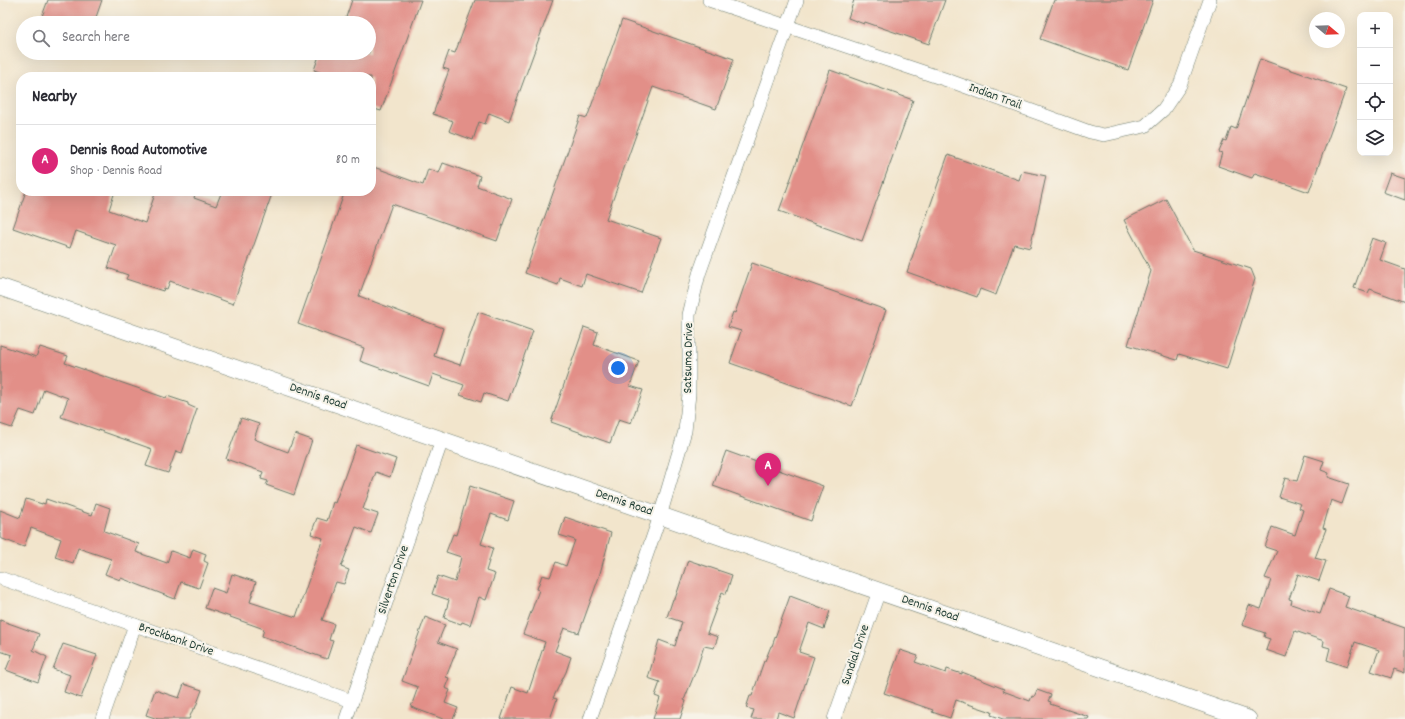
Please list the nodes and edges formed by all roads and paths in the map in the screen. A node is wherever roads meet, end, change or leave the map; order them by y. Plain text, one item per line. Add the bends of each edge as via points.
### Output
1 (710, 0) edge
2 (797, 0) edge
3 (1210, 0) edge
4 (787, 27) junction
5 (0, 287) edge
6 (442, 440) junction
7 (660, 516) junction
8 (0, 578) edge
9 (879, 591) junction
10 (134, 625) junction
11 (352, 701) junction
12 (102, 719) edge
13 (346, 719) edge
14 (590, 719) edge
15 (834, 719) edge
16 (1248, 719) edge

1 - 4 street, Indian Trail
2 - 4 street, Satsuma Drive
3 - 4 street, Indian Trail via 1180,85 1163,110 1145,126 1104,134 1090,132 950,81
4 - 7 street, Satsuma Drive via 699,274 689,315 689,394 685,431
5 - 6 street, Dennis Road
6 - 7 street, Dennis Road
6 - 11 street, Silverton Drive
7 - 9 street, Dennis Road
7 - 14 street, Satsuma Drive
8 - 10 street, Brockbank Drive
9 - 15 street, Sundial Drive
9 - 16 street, Dennis Road
10 - 11 street, Brockbank Drive
10 - 12 street
11 - 13 street, Silverton Drive

